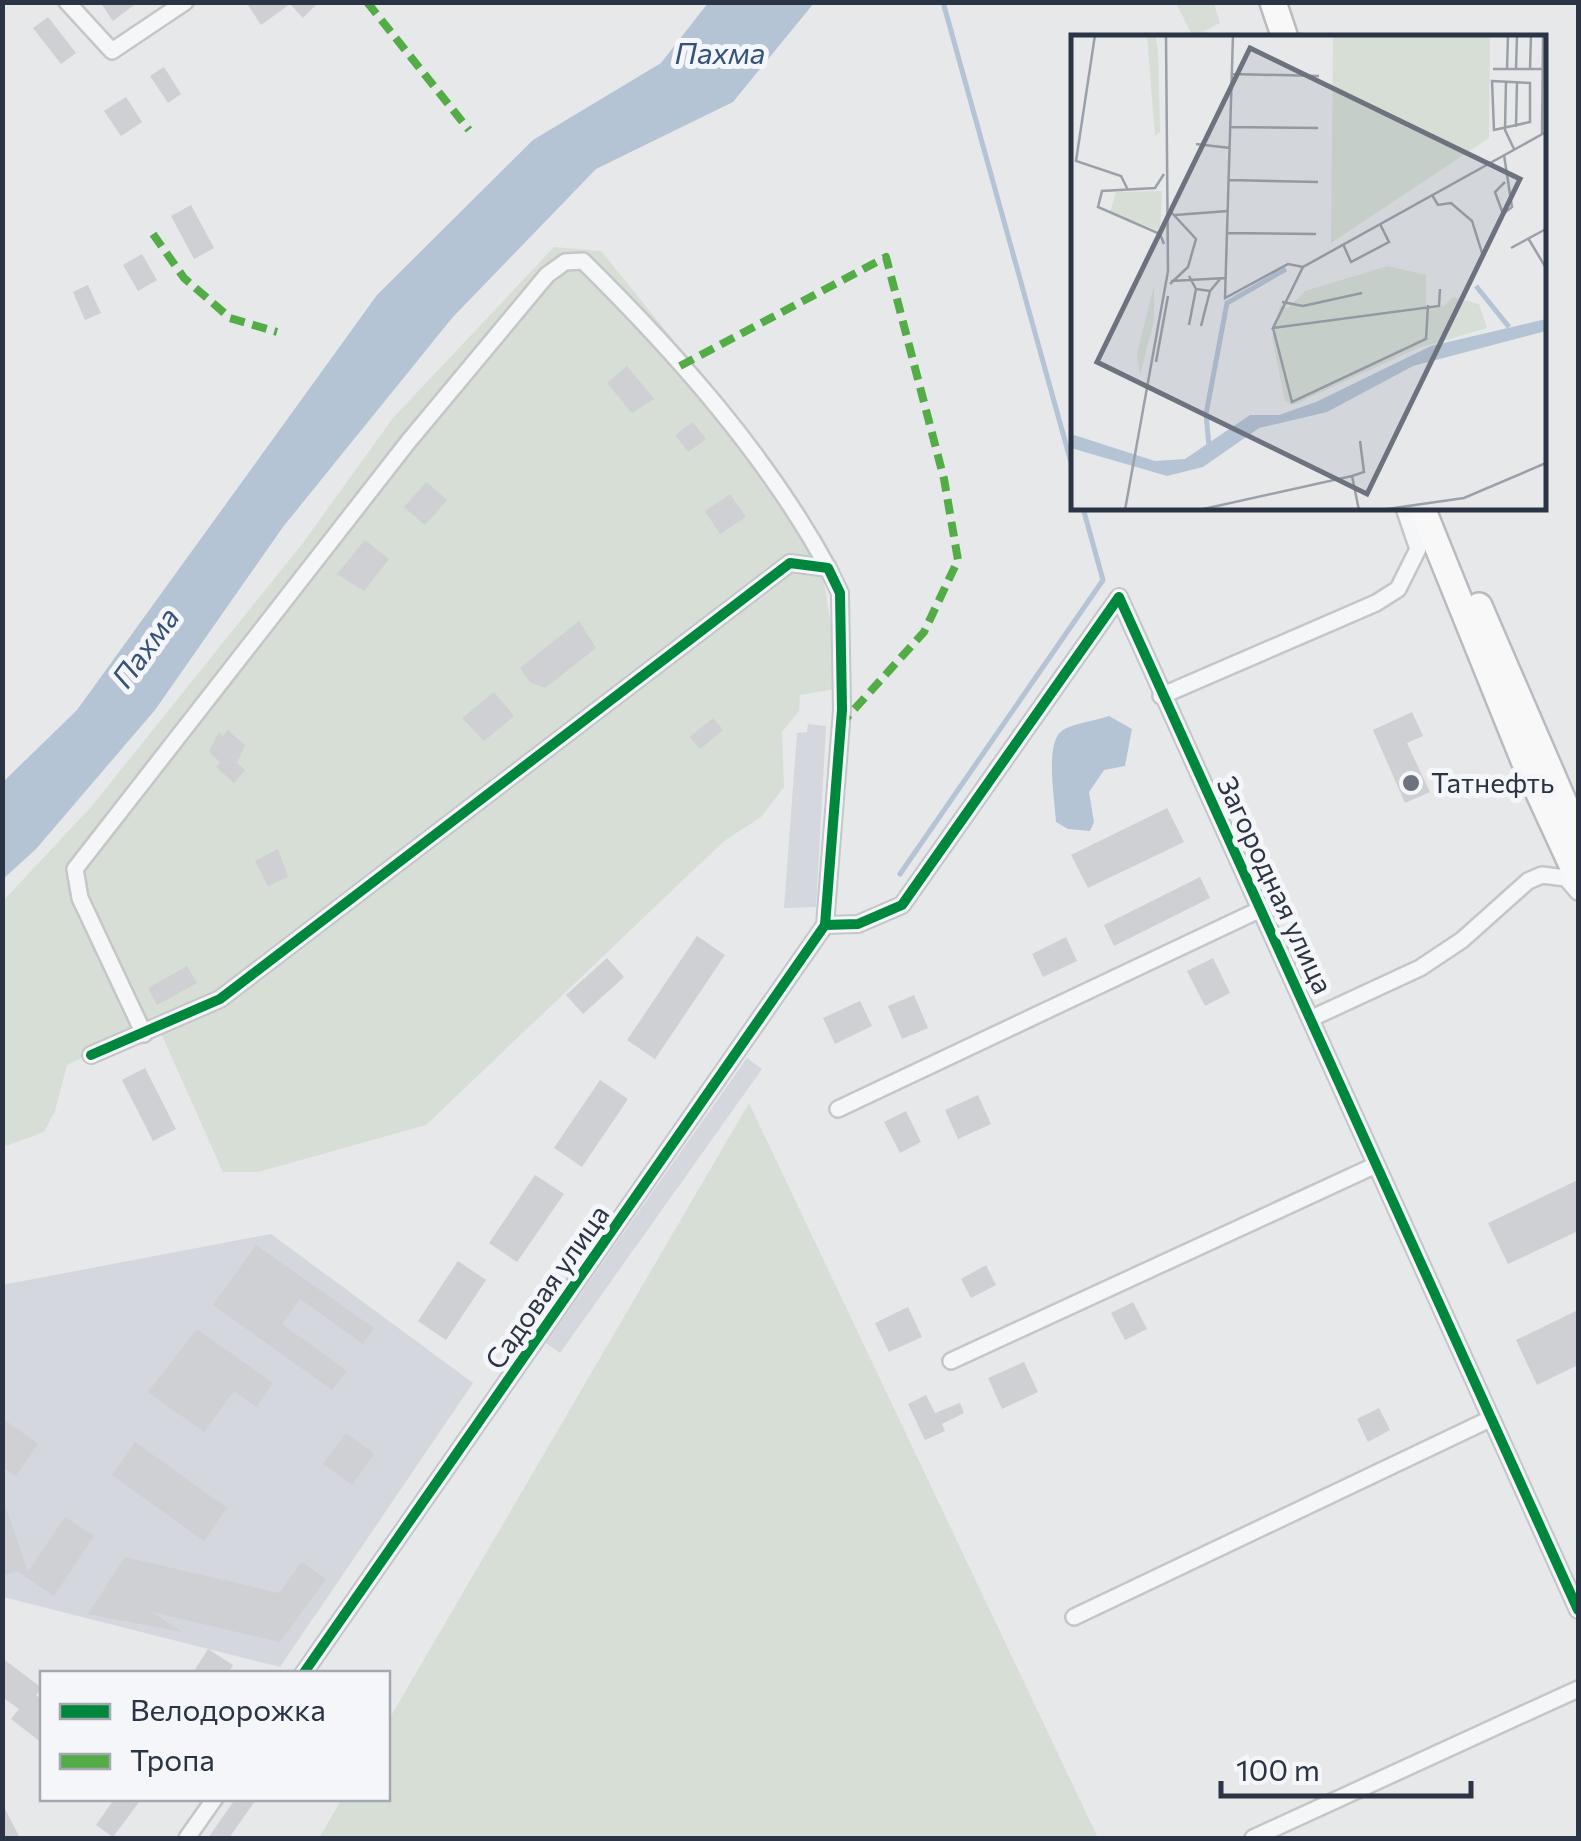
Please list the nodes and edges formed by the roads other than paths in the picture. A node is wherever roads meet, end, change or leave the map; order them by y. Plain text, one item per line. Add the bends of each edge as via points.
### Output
1 (67, 2) edge
2 (185, 2) edge
3 (1272, 2) edge
4 (1281, 35) edge
5 (1405, 510) edge
6 (1423, 510) edge
7 (1441, 510) edge
8 (828, 568) junction
9 (1162, 696) junction
10 (1578, 835) edge
11 (1578, 878) edge
12 (1578, 892) edge
13 (1261, 909) junction
14 (825, 925) junction
15 (1312, 1018) junction
16 (144, 1034) junction
17 (91, 1055) dead end
18 (838, 1109) dead end
19 (1376, 1165) junction
20 (950, 1362) dead end
21 (1490, 1419) junction
22 (1578, 1610) edge
23 (1074, 1617) dead end
24 (305, 1671) edge
25 (1578, 1689) edge
26 (213, 1801) edge
27 (187, 1838) edge
28 (1253, 1838) edge

1 - 2 street via 112,51
3 - 4 highway
5 - 9 street via 1418,550 1398,588
6 - 11 highway
7 - 10 highway
8 - 14 street via 840,592 842,710
8 - 16 street via 790,563 220,999
8 - 16 street via 752,452 638,315 583,261 565,262 408,442 75,869 80,898
9 - 13 street, Загородная улица
9 - 14 street, Загородная улица via 1119,597 902,905 858,924
12 - 15 street via 1566,878 1542,874 1420,968
13 - 15 street, Загородная улица
13 - 18 street
14 - 24 street, Садовая улица
15 - 19 street, Загородная улица
16 - 17 street
19 - 20 street
19 - 21 street, Загородная улица
21 - 22 street, Загородная улица
21 - 23 street
25 - 28 street
26 - 27 street

